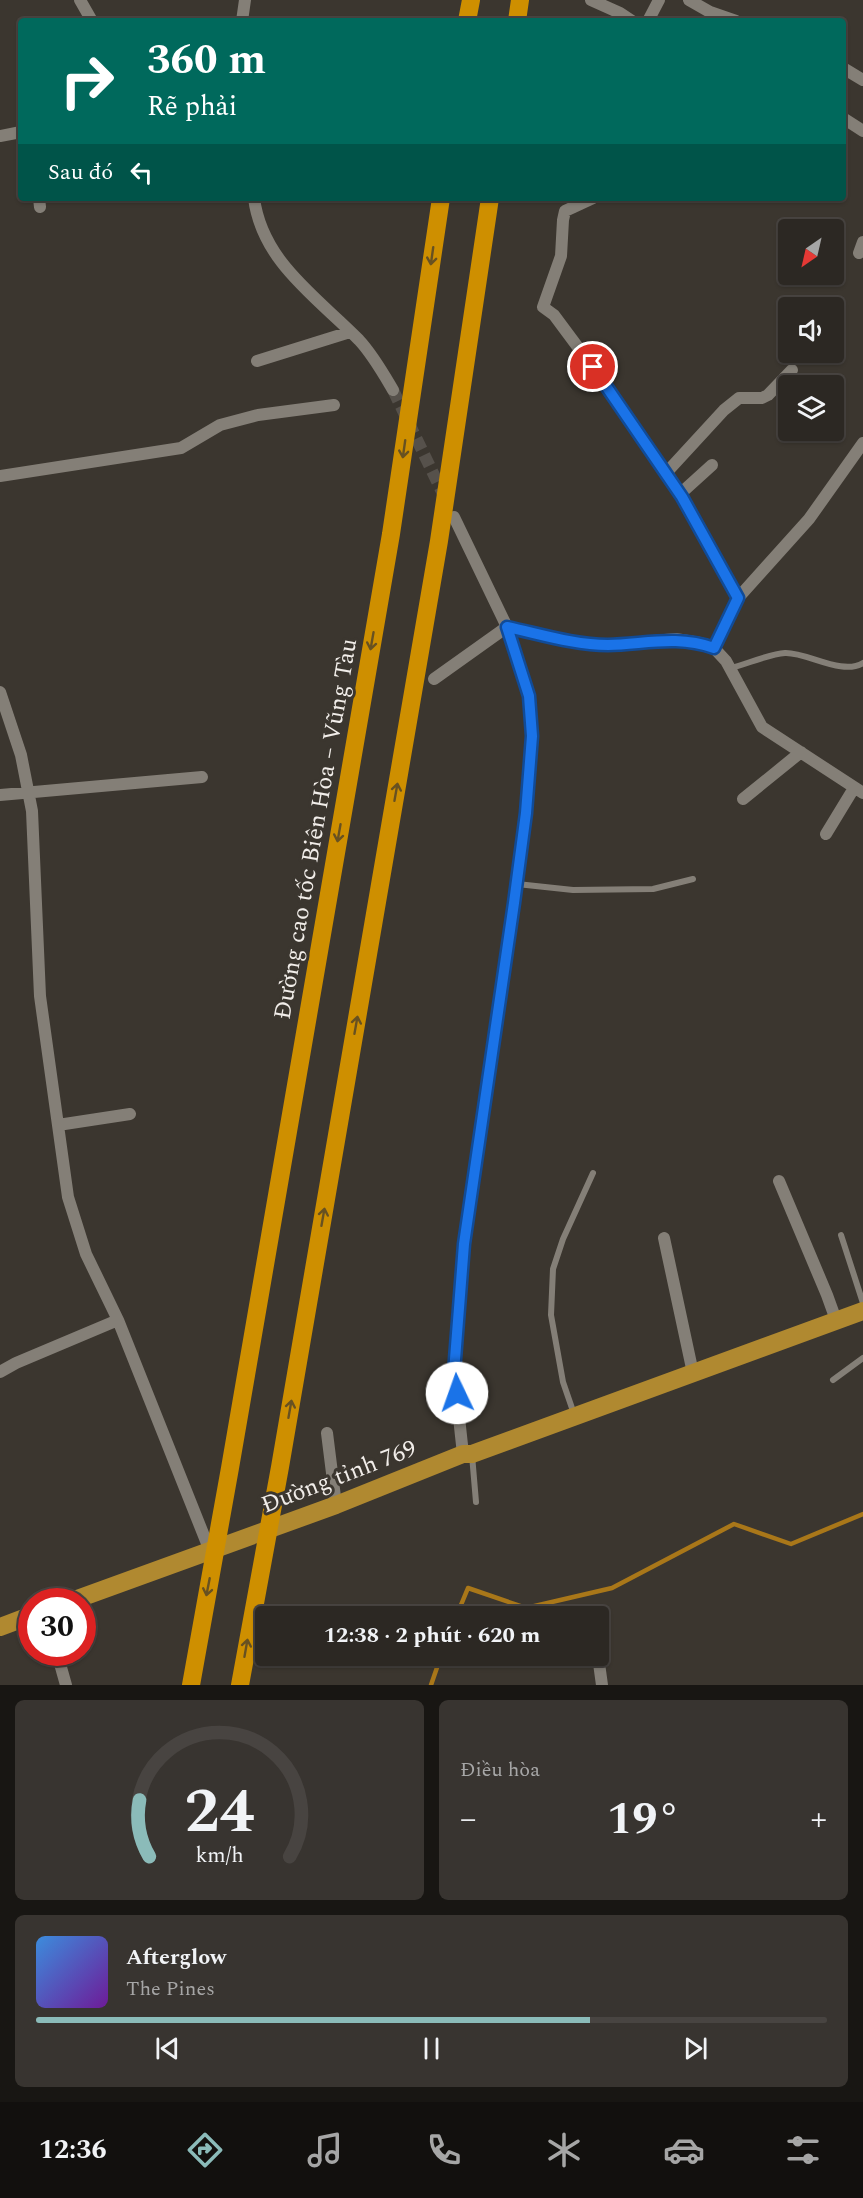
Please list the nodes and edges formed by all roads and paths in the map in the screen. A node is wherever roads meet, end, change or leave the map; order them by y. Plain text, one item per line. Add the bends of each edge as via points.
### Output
1 (80, 0) edge
2 (245, 0) edge
3 (471, 0) edge
4 (520, 0) edge
5 (591, 0) edge
6 (659, 0) edge
7 (689, 0) edge
8 (90, 18) edge
9 (242, 18) edge
10 (468, 18) edge
11 (517, 18) edge
12 (628, 18) edge
13 (650, 18) edge
14 (727, 18) edge
15 (846, 70) edge
16 (863, 80) edge
17 (846, 120) edge
18 (863, 131) edge
19 (18, 133) edge
20 (0, 136) edge
21 (255, 201) edge
22 (441, 201) edge
23 (490, 201) edge
24 (587, 201) edge
25 (350, 332) junction
26 (257, 361) dead end
27 (792, 370) dead end
28 (393, 390) tunnel mouth
29 (334, 405) dead end
30 (863, 443) edge
31 (712, 465) dead end
32 (666, 473) junction
33 (0, 476) edge
34 (680, 494) junction
35 (454, 517) dead end
36 (738, 598) junction
37 (507, 627) junction
38 (714, 648) junction
39 (863, 663) edge
40 (730, 669) junction
41 (435, 679) dead end
42 (0, 692) edge
43 (801, 752) junction
44 (202, 777) dead end
45 (859, 790) edge
46 (29, 793) junction
47 (0, 795) edge
48 (743, 800) dead end
49 (826, 834) dead end
50 (693, 879) dead end
51 (517, 884) junction
52 (130, 1114) dead end
53 (58, 1125) junction
54 (593, 1173) dead end
55 (779, 1181) dead end
56 (841, 1235) dead end
57 (664, 1238) dead end
58 (863, 1303) edge
59 (863, 1311) edge
60 (118, 1320) junction
61 (836, 1320) junction
62 (863, 1358) edge
63 (0, 1372) edge
64 (693, 1373) junction
65 (833, 1380) dead end
66 (575, 1416) junction
67 (327, 1433) dead end
68 (468, 1454) junction
69 (476, 1502) dead end
70 (336, 1505) junction
71 (210, 1551) junction
72 (96, 1592) edge
73 (18, 1621) edge
74 (0, 1627) edge
75 (61, 1666) edge
76 (599, 1666) edge
77 (66, 1685) edge
78 (190, 1685) edge
79 (240, 1685) edge
80 (602, 1685) edge

1 - 8 street
2 - 9 street
3 - 10 highway
4 - 11 highway
5 - 12 street
6 - 13 street
7 - 14 street
15 - 16 street
17 - 18 street
19 - 20 street
21 - 25 street via 270,246 283,265
22 -> 78 highway, Đường cao tốc Biên Hòa – Vũng Tàu via 389,545
79 -> 23 highway via 439,542
24 - 32 street via 565,211 561,256 543,307 554,315
25 - 26 street
25 - 28 street via 379,365
27 - 32 street via 768,395 739,398 724,410
29 - 33 street via 220,425 181,448
30 - 36 street via 809,519
31 - 34 street
32 - 34 street
34 - 36 street
35 - 37 street
36 - 38 street
37 - 38 street via 579,643 607,645 676,639
37 - 41 street
37 - 51 street via 529,696 532,736
38 - 40 street
39 - 40 lane via 839,666 786,653
40 - 43 street via 762,727
42 - 46 street
43 - 45 street
43 - 48 street
44 - 46 street
45 - 49 street
46 - 47 street
46 - 53 street via 40,996
50 - 51 lane via 653,889 573,890
51 - 68 street via 464,1244 454,1372
52 - 53 street
53 - 60 street via 68,1197 86,1254
54 - 66 lane via 553,1269 551,1315 563,1382
55 - 61 street
56 - 58 lane
57 - 64 street
59 - 61 main road, Đường tỉnh 769
60 - 63 street
60 - 71 street
61 - 64 main road, Đường tỉnh 769
62 - 65 lane
64 - 66 main road, Đường tỉnh 769
66 - 68 main road, Đường tỉnh 769
67 - 70 street
68 - 69 lane
68 - 70 main road, Đường tỉnh 769
70 - 71 main road, Đường tỉnh 769
71 - 72 main road, Đường tỉnh 769
73 - 74 main road
75 - 77 street
76 - 80 street

